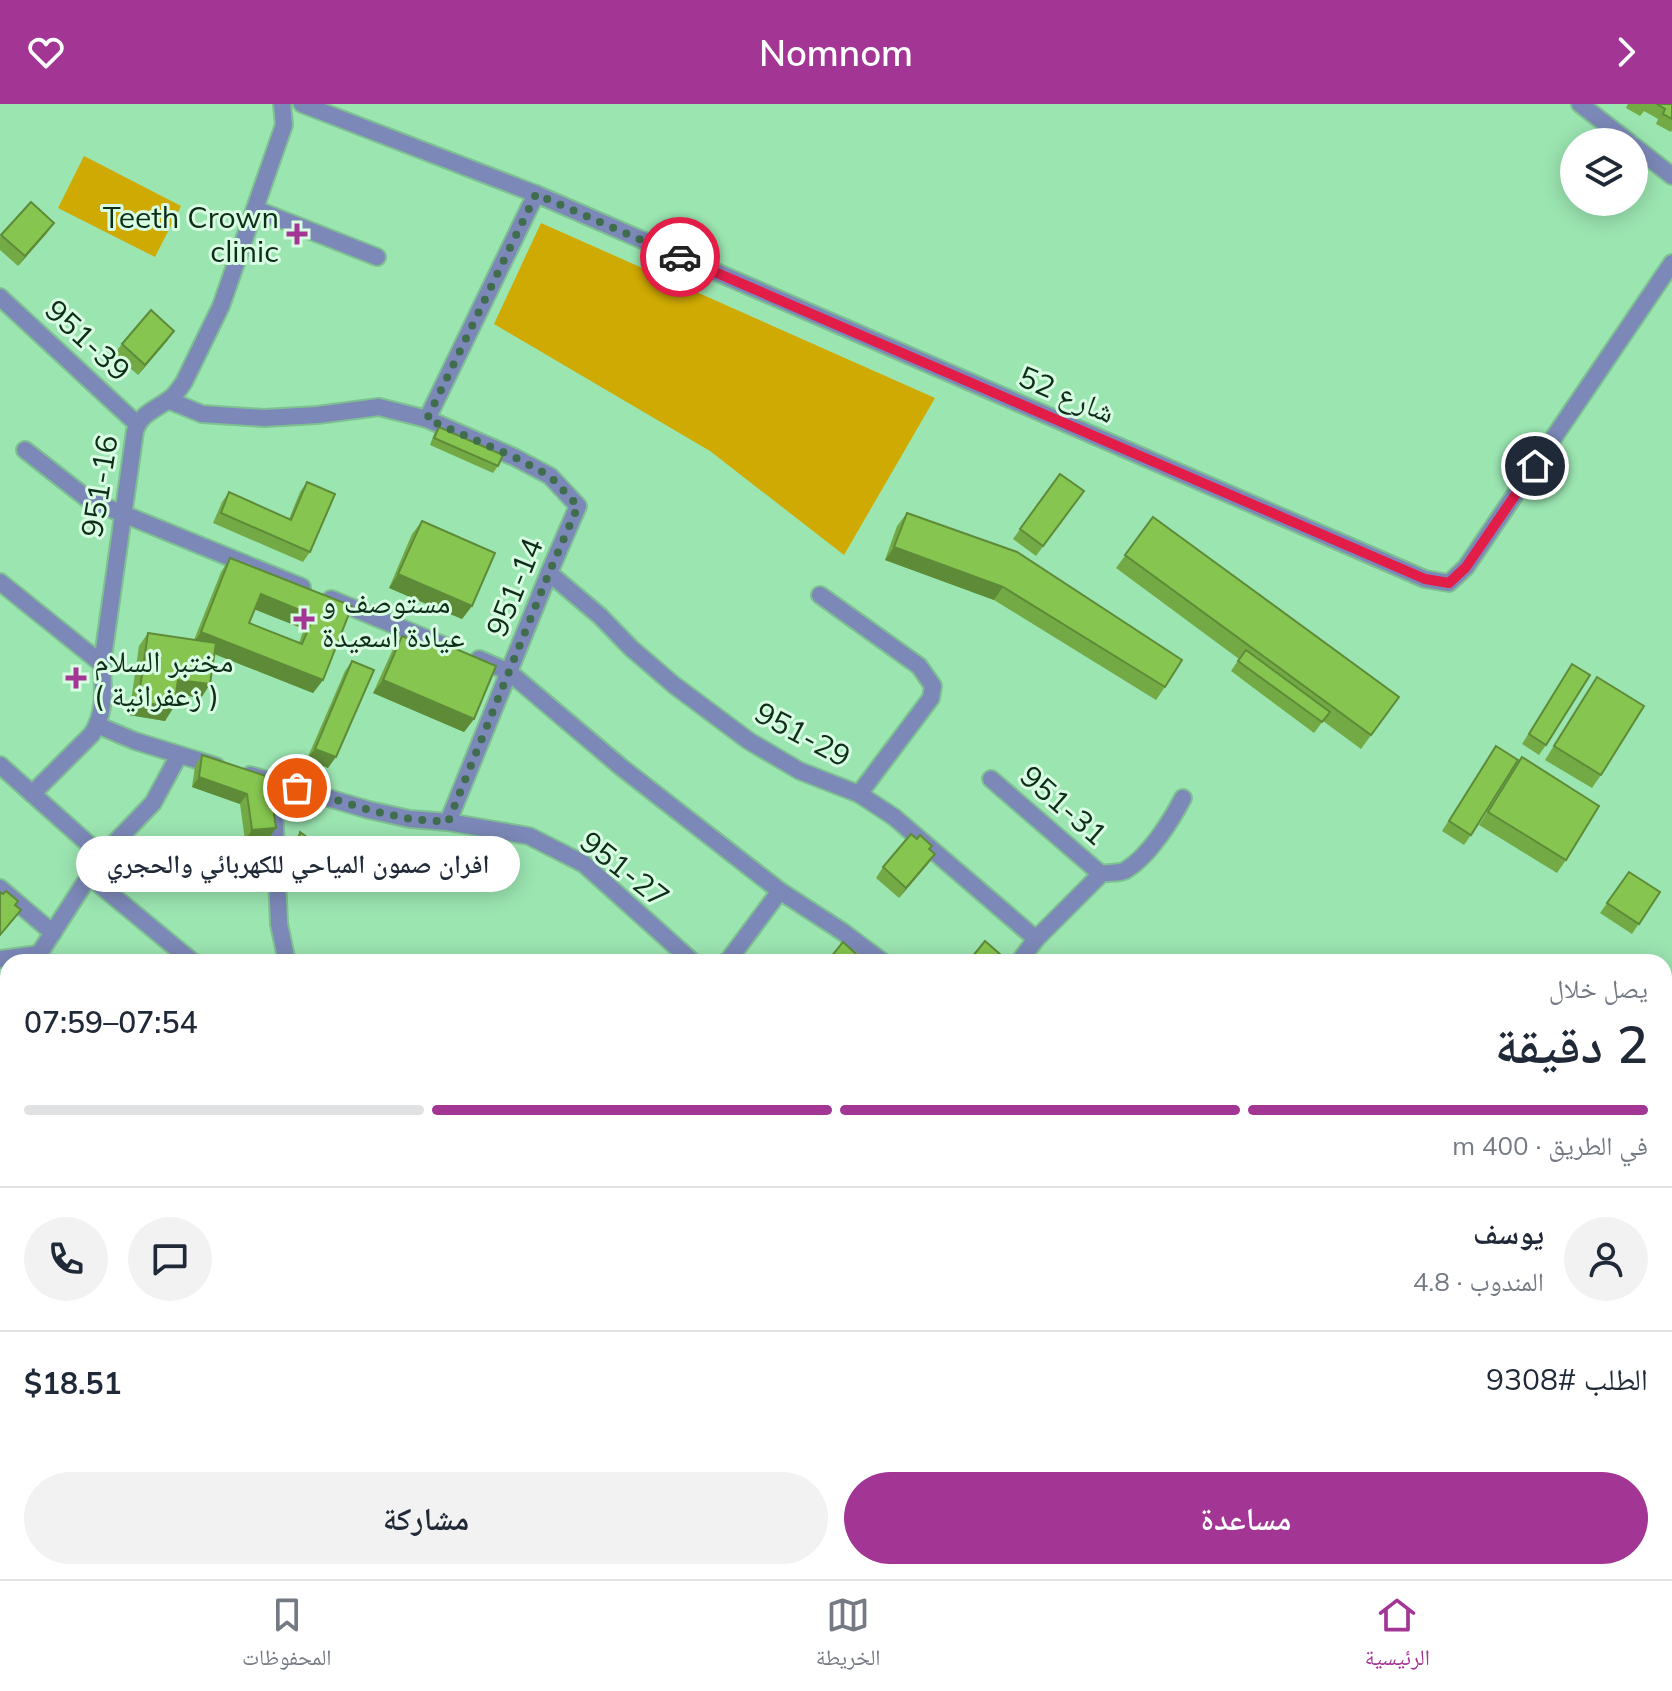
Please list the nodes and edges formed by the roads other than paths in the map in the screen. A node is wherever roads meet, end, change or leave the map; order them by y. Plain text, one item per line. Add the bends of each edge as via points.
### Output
1 (282, 104) edge
2 (302, 104) edge
3 (1580, 104) edge
4 (1611, 128) edge
5 (1648, 157) edge
6 (1672, 176) edge
7 (536, 194) junction
8 (255, 209) junction
9 (377, 257) dead end
10 (1672, 263) edge
11 (0, 297) edge
12 (168, 400) junction
13 (427, 419) junction
14 (137, 424) junction
15 (25, 450) dead end
16 (123, 513) junction
17 (549, 573) junction
18 (0, 582) edge
19 (820, 595) dead end
20 (102, 664) junction
21 (509, 672) junction
22 (97, 725) junction
23 (179, 755) junction
24 (0, 765) edge
25 (991, 779) dead end
26 (273, 781) junction
27 (32, 794) junction
28 (859, 794) junction
29 (1183, 798) dead end
30 (448, 822) junction
31 (102, 856) junction
32 (1101, 874) junction
33 (89, 876) junction
34 (0, 888) edge
35 (780, 891) junction
36 (53, 933) junction
37 (1036, 939) junction
38 (44, 954) edge
39 (183, 954) edge
40 (285, 954) edge
41 (684, 954) edge
42 (733, 954) edge
43 (872, 954) edge
44 (1025, 954) edge

1 - 8 street, 951-16 via 284,125
2 - 7 street, شارع 52
3 - 4 street
5 - 6 street
7 - 10 street, شارع 52 via 1425,579 1449,583 1466,567
7 - 13 street
8 - 9 street
8 - 12 street, 951-16 via 221,306 184,382
11 - 14 street, 951-39
12 - 13 street via 202,414 264,418 379,407
12 - 14 street, 951-16
13 - 17 street, 951-14 via 550,476 578,506
14 - 16 street, 951-16
15 - 16 street via 89,500
16 - 20 street, 951-16
16 - 21 street
17 - 21 street, 951-14
17 - 28 street, 951-29 via 674,685 749,741 800,771
18 - 20 street
19 - 28 street via 919,666 933,686 931,698
20 - 22 street, 951-16 via 103,701
21 - 30 street, 951-14
21 - 35 street
22 - 23 street, 951-27
22 - 27 street
23 - 26 street, 951-27
23 - 31 street via 153,803
24 - 27 street
25 - 32 street, 951-31
26 - 30 street, 951-27 via 369,810
26 - 40 street via 279,924
27 - 31 street
28 - 37 street, 951-29 via 894,817
29 - 32 street via 1142,856 1124,872
30 - 41 street, 951-27 via 529,836 584,864
31 - 33 street
32 - 37 street
33 - 36 street
33 - 39 street
34 - 36 street
35 - 42 street
35 - 43 street
36 - 38 street
37 - 44 street

